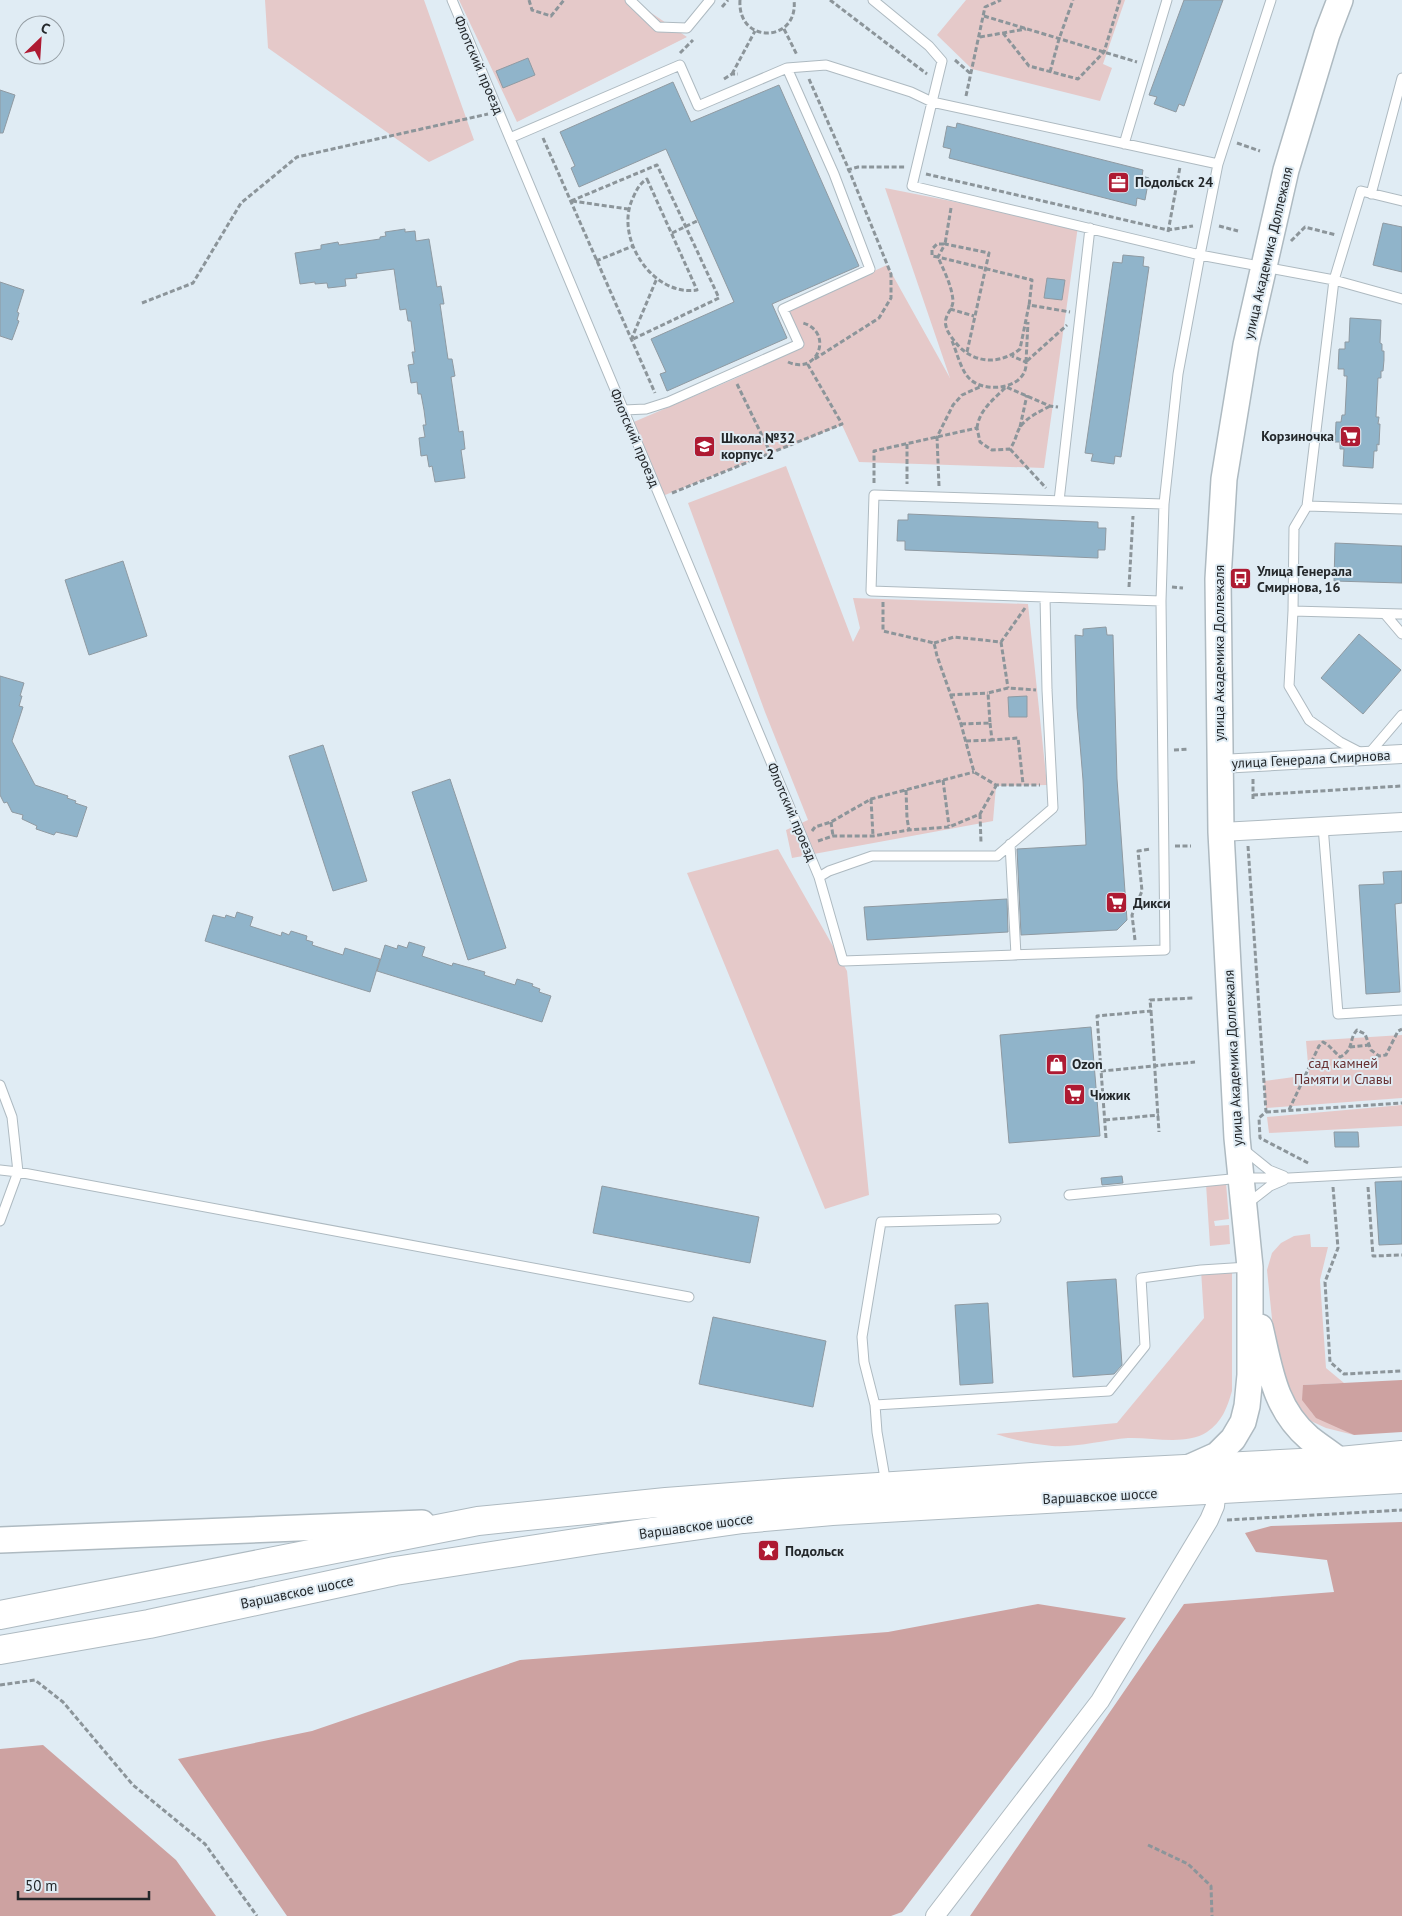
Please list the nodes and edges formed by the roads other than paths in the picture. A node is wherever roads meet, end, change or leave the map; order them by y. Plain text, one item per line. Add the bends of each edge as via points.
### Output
1 (452, 0) edge
2 (630, 0) edge
3 (710, 0) edge
4 (873, 0) edge
5 (1167, 0) edge
6 (1271, 0) edge
7 (1340, 0) edge
8 (787, 68) junction
9 (1402, 78) edge
10 (932, 102) junction
11 (510, 138) junction
12 (1124, 144) junction
13 (1218, 164) junction
14 (1371, 194) junction
15 (1402, 201) edge
16 (1090, 228) junction
17 (1200, 255) junction
18 (1263, 267) junction
19 (1334, 280) junction
20 (1402, 299) edge
21 (624, 410) junction
22 (1059, 501) junction
23 (1164, 504) junction
24 (1307, 506) junction
25 (1402, 509) edge
26 (1045, 597) junction
27 (1161, 601) junction
28 (1293, 611) junction
29 (1385, 614) junction
30 (1402, 614) edge
31 (1402, 634) edge
32 (1402, 714) edge
33 (1402, 754) edge
34 (1367, 756) junction
35 (1220, 764) junction
36 (1402, 822) edge
37 (1324, 826) junction
38 (1222, 832) junction
39 (1010, 844) junction
40 (819, 877) junction
41 (1013, 955) junction
42 (1402, 1010) edge
43 (0, 1085) edge
44 (1238, 1146) junction
45 (0, 1170) edge
46 (18, 1172) junction
47 (1402, 1172) edge
48 (1241, 1178) junction
49 (1289, 1178) junction
50 (1069, 1196) dead end
51 (1244, 1207) junction
52 (996, 1219) dead end
53 (0, 1221) edge
54 (1251, 1279) junction
55 (690, 1297) dead end
56 (875, 1406) junction
57 (1402, 1455) edge
58 (1340, 1460) junction
59 (1183, 1470) junction
60 (1402, 1479) edge
61 (886, 1486) junction
62 (1217, 1489) junction
63 (478, 1521) junction
64 (0, 1540) edge
65 (0, 1615) edge
66 (0, 1650) edge
67 (934, 1916) edge

1 - 11 lane, Флотский проезд
2 - 3 lane via 658,26 687,28
4 - 10 lane via 929,46 942,61
5 - 12 lane
6 - 13 lane
7 - 18 main road, улица Академика Доллежаля via 1286,170
8 - 10 lane via 826,66 902,89
8 - 11 lane via 698,106 680,64
8 - 21 lane via 834,174 870,269 783,309 799,344 660,405
9 - 14 lane
10 - 12 lane
10 - 16 lane via 912,186
11 - 21 lane, Флотский проезд
12 - 13 lane
13 - 17 lane
14 - 15 lane
14 - 19 lane via 1361,191
16 - 17 lane
16 - 22 lane
17 - 18 lane
17 - 23 lane via 1178,374
18 - 19 lane
18 - 35 main road, улица Академика Доллежаля via 1246,345 1224,479 1218,578
19 - 20 lane
19 - 24 lane
21 - 40 lane, Флотский проезд
22 - 23 lane
22 - 26 lane via 874,495 871,591
23 - 27 lane
24 - 25 lane
24 - 28 lane via 1294,528
26 - 27 lane
26 - 39 lane via 1054,808
27 - 41 lane via 1165,950
28 - 29 lane
28 - 34 lane via 1289,686 1308,720
29 - 30 lane
29 - 31 lane
32 - 34 lane
33 - 34 street, улица Генерала Смирнова
34 - 35 street, улица Генерала Смирнова
35 - 38 main road, улица Академика Доллежаля
36 - 37 street
37 - 38 street
37 - 42 lane via 1338,1014
38 - 44 main road, улица Академика Доллежаля
39 - 40 lane via 997,856 872,856
39 - 41 lane
40 - 41 lane, Флотский проезд via 843,961
43 - 46 lane via 12,1117
44 - 48 main road, улица Академика Доллежаля
44 - 49 lane via 1268,1170
45 - 46 lane
46 - 53 lane
46 - 55 lane
47 - 49 lane
48 - 49 lane
48 - 50 lane
48 - 51 main road, улица Академика Доллежаля
49 - 51 lane via 1270,1186
51 - 54 main road, улица Академика Доллежаля
52 - 56 lane via 881,1222 862,1337 864,1362
54 - 56 lane via 1202,1270 1141,1278 1145,1346 1109,1391
54 - 58 main road, улица Академика Доллежаля via 1277,1396 1285,1411 1308,1437
54 - 59 main road, улица Академика Доллежаля via 1250,1375 1248,1406 1243,1422 1233,1439 1217,1455
56 - 61 lane
57 - 58 main road, Варшавское шоссе
58 - 59 main road, Варшавское шоссе
59 - 61 main road, Варшавское шоссе
60 - 62 main road, Варшавское шоссе
61 - 63 main road, Варшавское шоссе via 666,1502
62 - 66 main road, Варшавское шоссе via 832,1511 743,1520 395,1571 150,1624
62 - 67 street via 1209,1520 1100,1700
63 - 64 main road
63 - 65 main road, Варшавское шоссе

